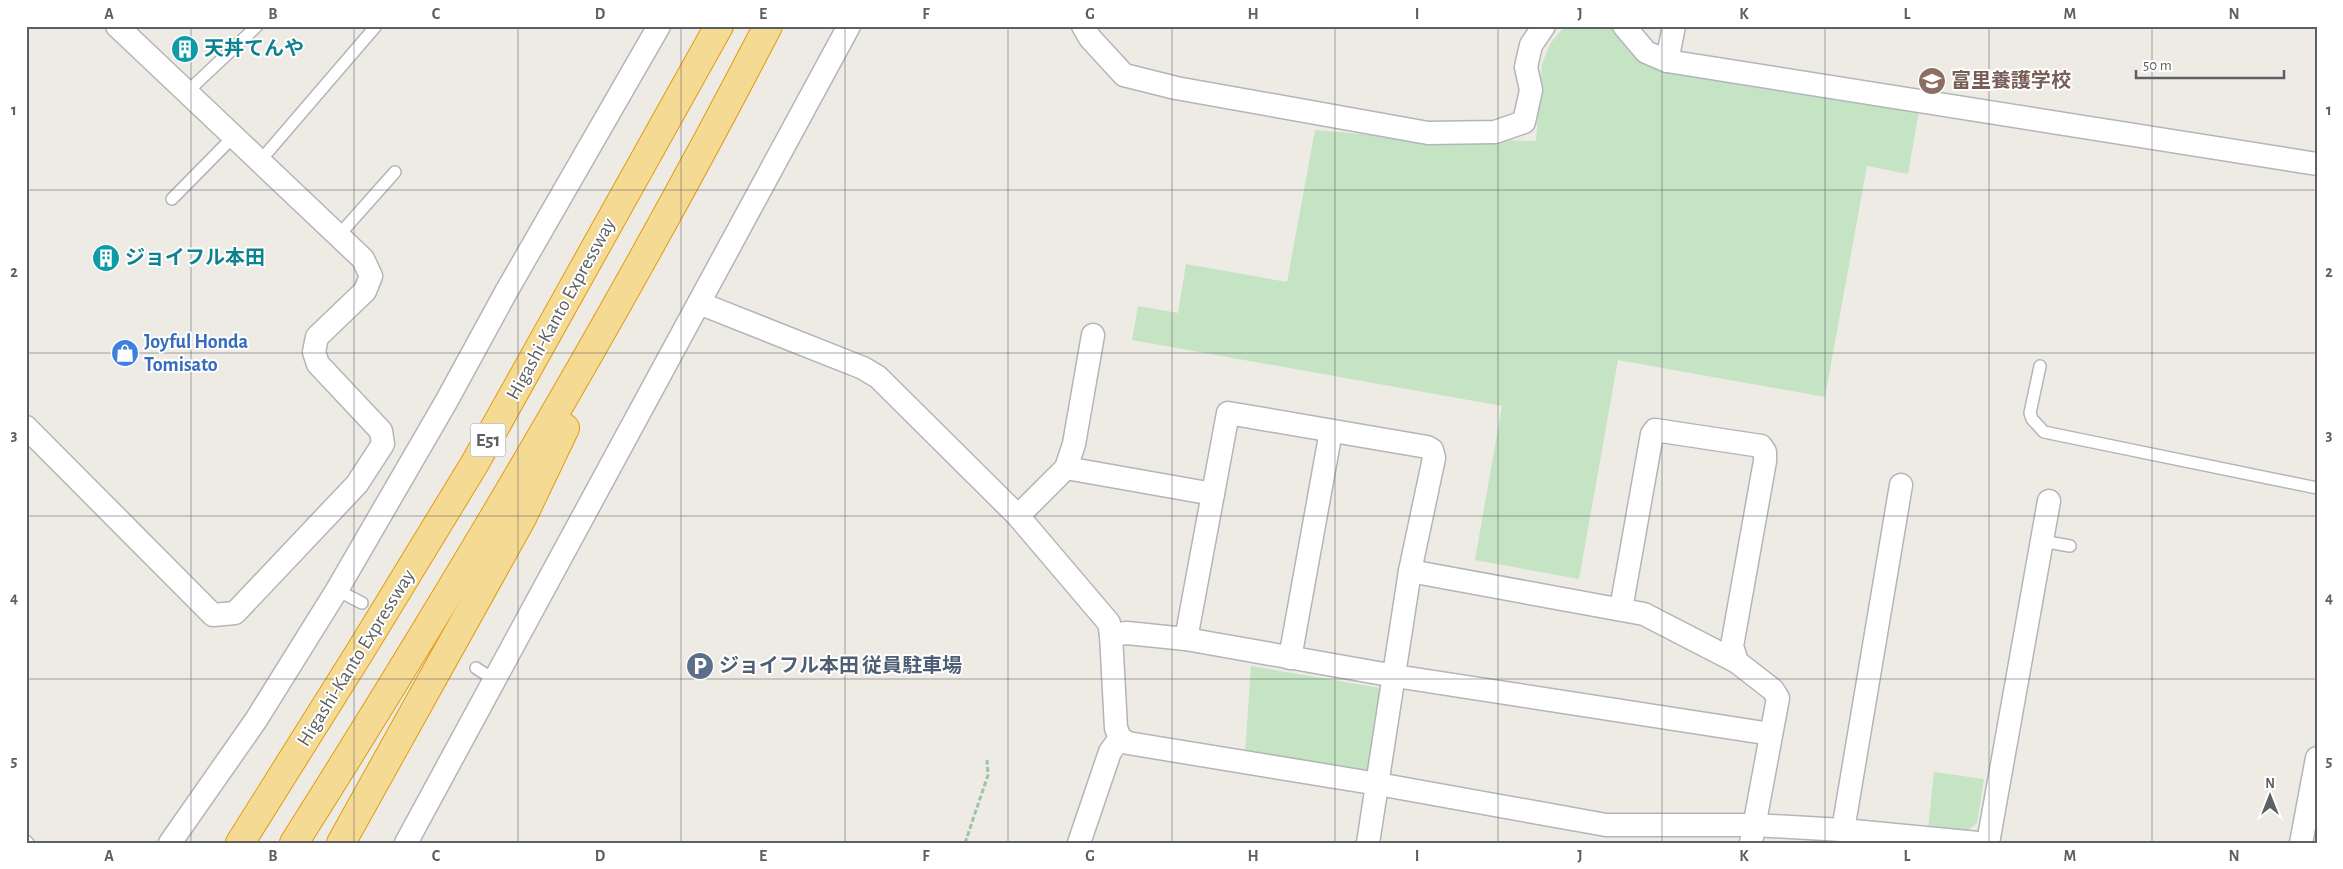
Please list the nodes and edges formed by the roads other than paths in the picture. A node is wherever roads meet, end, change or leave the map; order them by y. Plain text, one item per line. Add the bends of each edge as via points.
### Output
1 (117, 26) edge
2 (257, 26) edge
3 (376, 26) edge
4 (659, 26) edge
5 (719, 26) edge
6 (768, 26) edge
7 (849, 26) edge
8 (1083, 26) edge
9 (1544, 26) edge
10 (1624, 26) edge
11 (1674, 26) edge
12 (1668, 61) junction
13 (187, 92) junction
14 (234, 136) junction
15 (260, 162) junction
16 (2317, 164) edge
17 (395, 172) dead end
18 (172, 198) dead end
19 (338, 235) junction
20 (699, 303) junction
21 (1093, 336) dead end
22 (592, 350) junction
23 (2040, 366) dead end
24 (26, 428) edge
25 (1331, 431) junction
26 (1066, 468) junction
27 (1901, 485) dead end
28 (2317, 488) edge
29 (1213, 494) junction
30 (2049, 501) dead end
31 (1018, 516) junction
32 (2042, 541) junction
33 (2070, 546) dead end
34 (1410, 571) junction
35 (337, 590) junction
36 (362, 603) dead end
37 (1621, 609) junction
38 (1111, 635) junction
39 (1186, 640) junction
40 (1290, 658) junction
41 (1737, 662) junction
42 (1395, 676) junction
43 (1770, 734) junction
44 (1120, 738) junction
45 (2317, 758) edge
46 (1378, 784) junction
47 (1843, 830) junction
48 (1753, 834) edge
49 (170, 843) edge
50 (240, 843) edge
51 (294, 843) edge
52 (341, 843) edge
53 (406, 843) edge
54 (1078, 843) edge
55 (1368, 843) edge
56 (1978, 843) edge
57 (1988, 843) edge
58 (2301, 843) edge

1 - 13 street
2 - 13 lane
3 - 15 lane
4 - 35 street
5 - 50 highway, Higashi-Kanto Expressway / E51 via 475,462
6 - 22 highway, E51
7 - 20 street
8 - 9 street via 1124,75 1176,88 1428,132 1495,132 1524,122 1531,90 1526,66 1531,44
10 - 12 street via 1646,52
11 - 12 street
12 - 16 street
13 - 14 street
14 - 15 street
14 - 18 lane
15 - 19 street
17 - 19 lane
19 - 24 street via 364,259 371,276 365,291 317,337 314,352 318,364 381,431 383,444 357,484 235,613 213,615
20 - 31 street via 863,368 878,377
20 - 53 street via 485,673
21 - 26 street via 1074,444
22 - 51 highway, E51 via 402,672
22 - 52 highway via 562,436 522,518
23 - 28 lane via 2030,413 2044,432
25 - 29 street via 1228,413
25 - 34 street via 1432,450 1434,458
25 - 40 street
26 - 29 street
26 - 31 street
27 - 47 street
29 - 39 street
30 - 32 street
31 - 38 street via 1109,623
32 - 33 lane
32 - 57 street
34 - 37 street
34 - 42 street
35 - 36 lane
35 - 49 street via 256,720
37 - 41 street via 1644,614
37 - 41 street via 1655,430 1761,446 1765,461 1732,646
38 - 39 street via 1127,633
38 - 44 street via 1115,722
39 - 40 street
40 - 42 street
41 - 43 street via 1774,690 1778,698
42 - 43 street
42 - 46 street
43 - 48 street
44 - 46 street via 1139,746
44 - 54 street via 1110,752
45 - 58 street
46 - 48 street via 1606,825
46 - 55 street
47 - 48 street
47 - 56 street

